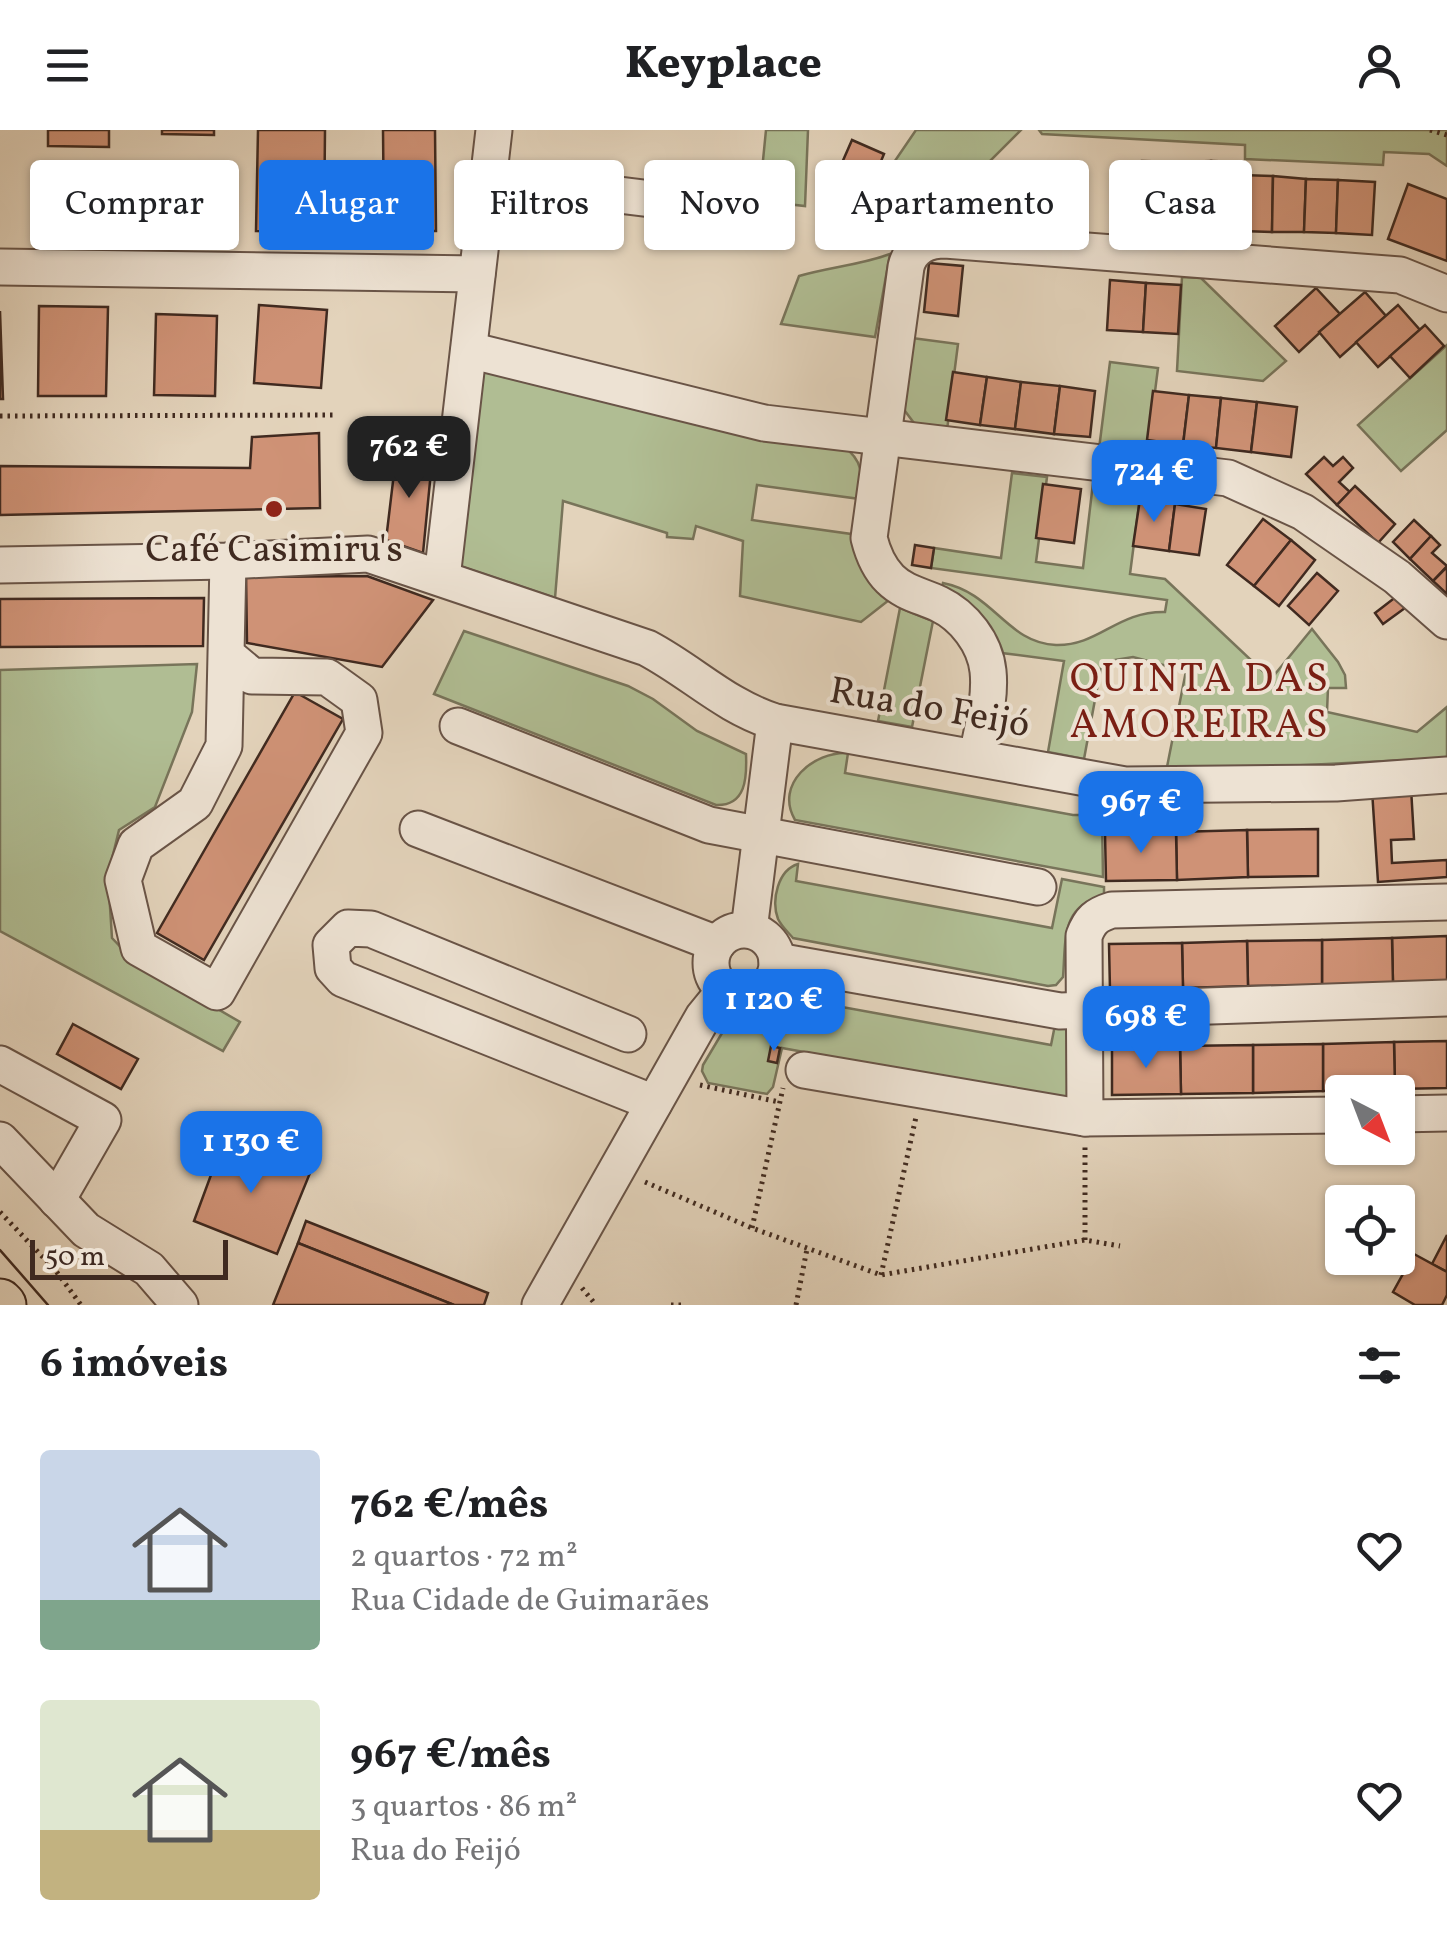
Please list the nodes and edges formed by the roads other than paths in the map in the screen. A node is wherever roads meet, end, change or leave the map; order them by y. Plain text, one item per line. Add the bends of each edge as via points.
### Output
1 (494, 130) edge
2 (490, 160) edge
3 (480, 250) edge
4 (0, 267) edge
5 (477, 274) junction
6 (1447, 294) edge
7 (469, 350) junction
8 (880, 439) junction
9 (228, 561) junction
10 (0, 565) edge
11 (442, 578) junction
12 (1447, 620) edge
13 (228, 656) junction
14 (775, 722) junction
15 (458, 726) dead end
16 (977, 756) junction
17 (1447, 776) edge
18 (418, 829) dead end
19 (761, 835) junction
20 (1038, 888) dead end
21 (1447, 902) edge
22 (750, 930) junction
23 (717, 944) junction
24 (777, 961) junction
25 (725, 990) junction
26 (1447, 998) edge
27 (1086, 1011) junction
28 (628, 1034) dead end
29 (0, 1064) edge
30 (804, 1070) road end
31 (661, 1090) junction
32 (1447, 1113) edge
33 (1415, 1114) edge
34 (1325, 1115) edge
35 (1085, 1118) junction
36 (0, 1140) edge
37 (56, 1200) junction
38 (180, 1305) edge
39 (540, 1305) edge

1 - 2 street
3 - 5 street
4 - 5 street
5 - 7 street
6 - 8 street via 1400,275 928,242 907,260
7 - 8 street via 764,424
7 - 11 street
8 - 12 street via 1228,478 1303,512 1397,576
8 - 16 street via 869,520 873,554 890,580 956,614 976,638 988,682
9 - 10 street, Rua do Feijó
9 - 11 street, Rua do Feijó via 368,554
9 - 13 street
11 - 14 street, Rua do Feijó via 647,648 726,702
13 - 13 street via 224,746 195,803 136,845 123,880 140,948 217,992 364,733 359,700 327,677 252,676
14 - 16 street, Rua do Feijó
14 - 19 street
15 - 19 street via 708,825
16 - 17 street, Rua do Feijó via 1125,785
18 - 23 street
19 - 20 street
19 - 22 street
21 - 27 street via 1112,910 1088,923 1084,936
22 - 23 street via 734,931
22 - 24 street via 769,941
23 - 25 street via 711,965
24 - 25 street via 760,992
24 - 27 street
25 - 31 street
26 - 27 street
27 - 35 street
28 - 31 street via 371,929 348,928 331,944 333,968 343,979
29 - 37 street via 102,1120
30 - 35 street
31 - 39 street
32 - 33 street
34 - 35 street
36 - 37 street
37 - 38 street via 86,1230 159,1277

